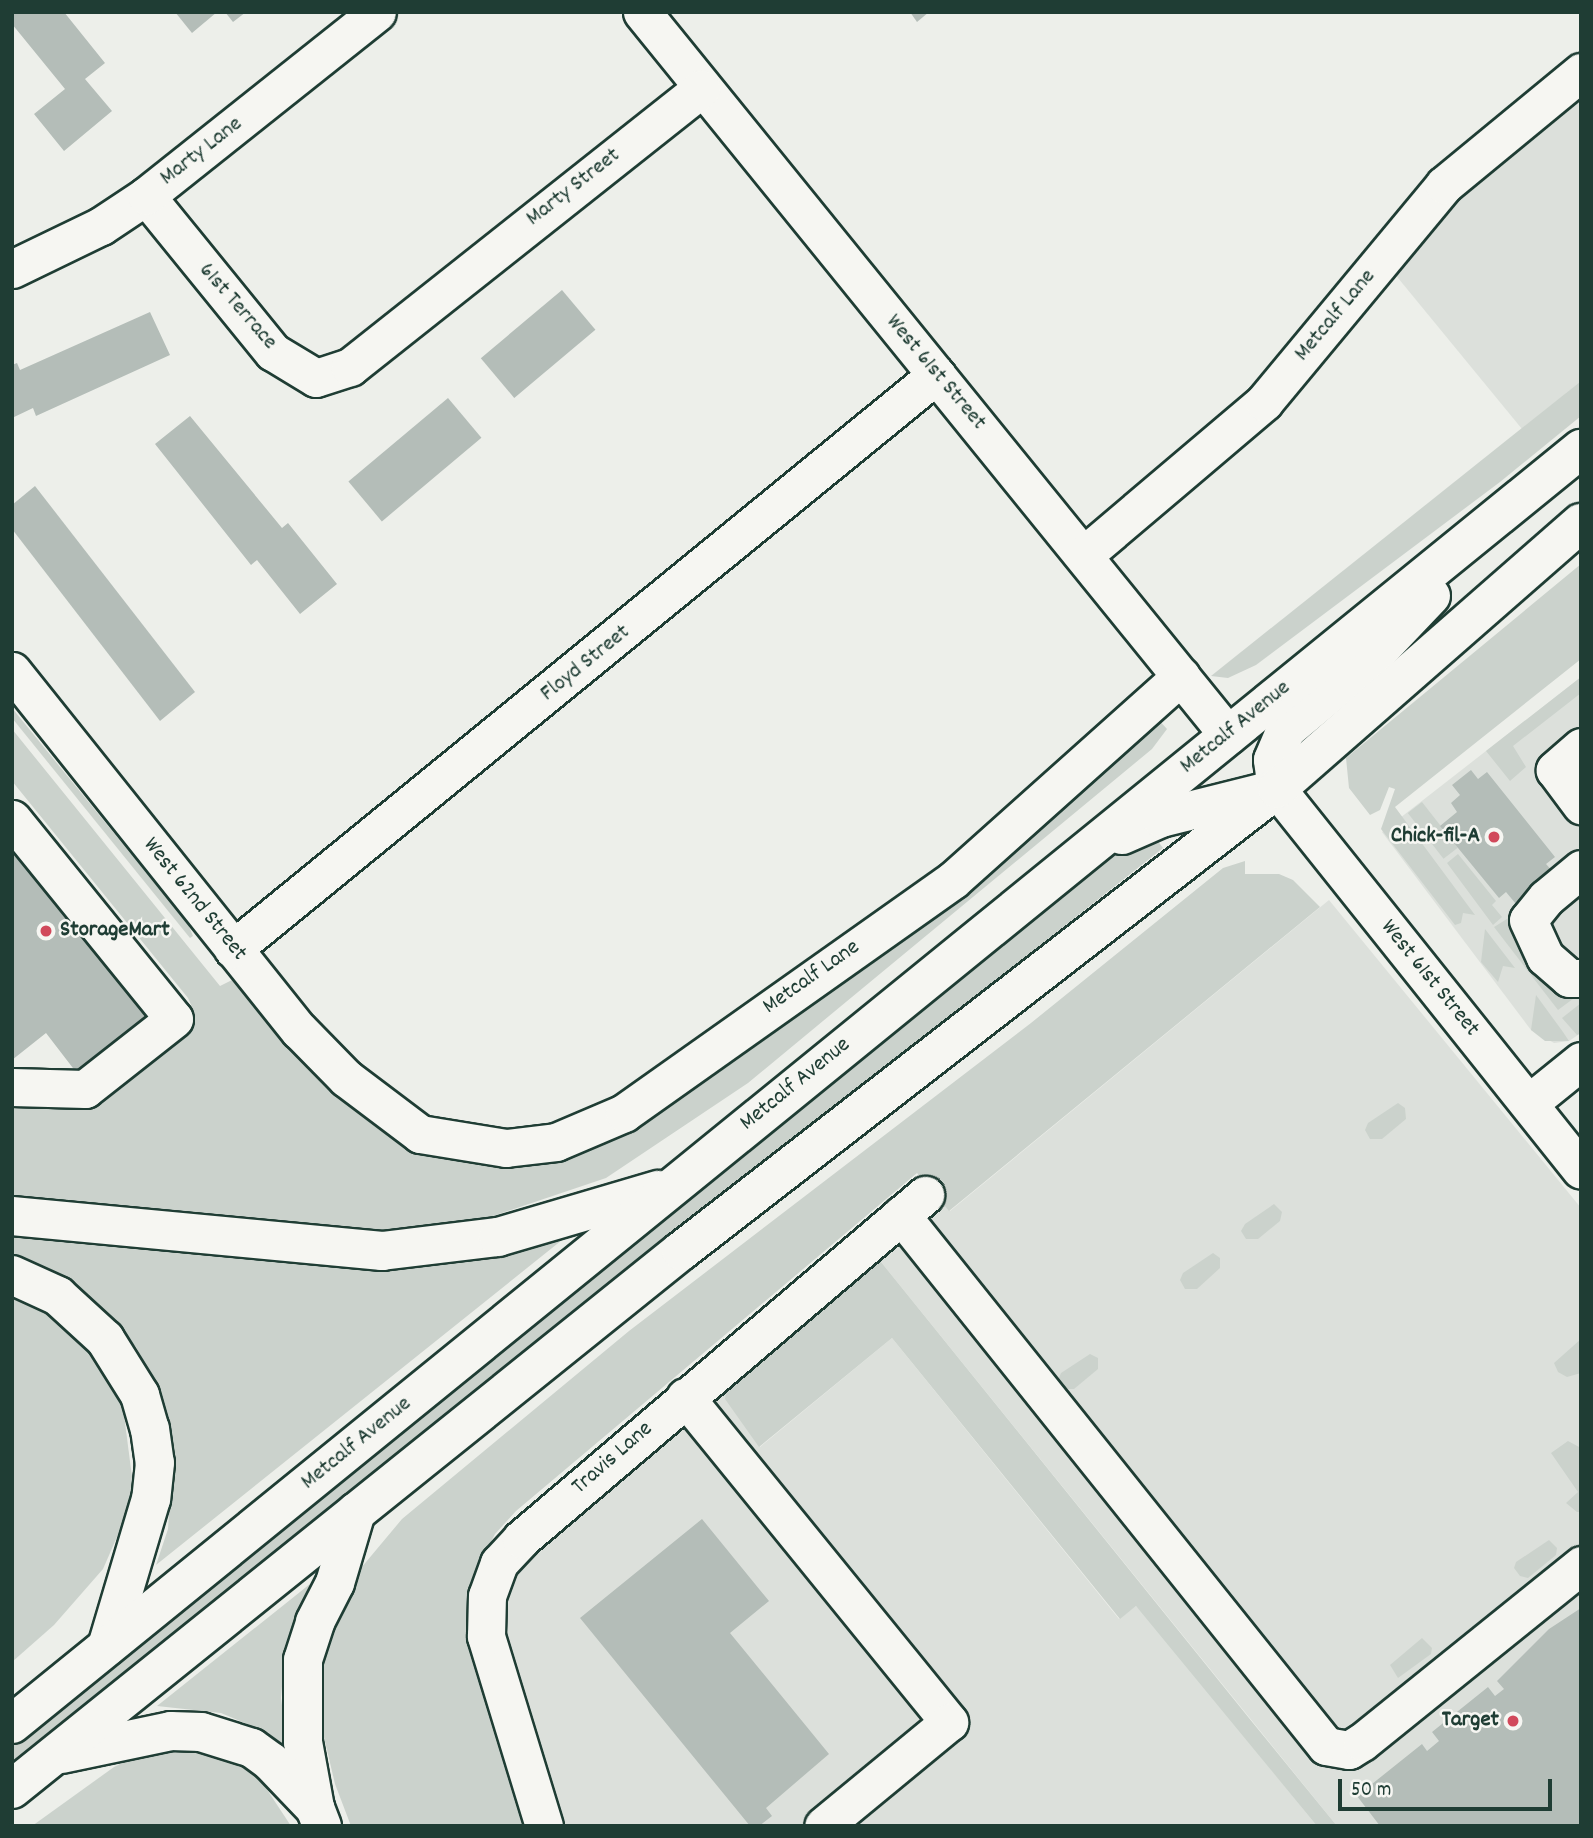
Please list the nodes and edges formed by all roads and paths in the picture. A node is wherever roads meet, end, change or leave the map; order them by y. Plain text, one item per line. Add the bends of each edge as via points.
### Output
1 (377, 12) edge
2 (642, 12) edge
3 (339, 24) edge
4 (1581, 72) edge
5 (701, 89) junction
6 (145, 196) junction
7 (12, 269) edge
8 (448, 287) joint
9 (936, 375) junction
10 (1581, 449) edge
11 (1538, 484) junction
12 (1581, 523) edge
13 (1085, 554) junction
14 (12, 670) edge
15 (1181, 676) junction
16 (1228, 734) junction
17 (1581, 747) edge
18 (1277, 789) junction
19 (1581, 806) edge
20 (12, 819) edge
21 (1072, 858) junction
22 (1581, 869) edge
23 (233, 949) junction
24 (1581, 978) edge
25 (1581, 1061) edge
26 (12, 1087) edge
27 (1529, 1103) junction
28 (391, 1115) joint
29 (1581, 1170) edge
30 (673, 1186) junction
31 (12, 1216) edge
32 (12, 1275) edge
33 (685, 1397) junction
34 (356, 1511) junction
35 (1581, 1565) edge
36 (107, 1647) junction
37 (12, 1724) edge
38 (53, 1756) junction
39 (12, 1789) edge
40 (541, 1816) edge
41 (319, 1817) edge
42 (823, 1826) edge

1 - 3 street, Marty Lane
2 - 5 street, West 61st Street
3 - 6 street, Marty Lane
4 - 13 street, Metcalf Lane via 1444,185 1264,402
5 - 8 street, Marty Street
5 - 9 street, West 61st Street
6 - 7 street, Marty Lane via 101,226
6 - 8 street, 61st Terrace via 273,352 316,378 350,367
9 - 13 street, West 61st Street
9 - 23 street, Floyd Street
10 - 11 highway, Metcalf Avenue
11 - 16 highway, Metcalf Avenue
11 - 18 highway via 1371,659 1286,730 1273,760
12 - 18 highway
13 - 15 street, West 61st Street
14 - 23 street, West 62nd Street
15 - 16 street, West 61st Street
15 - 28 street, Metcalf Lane via 953,880 624,1113 556,1142 506,1148 439,1139
16 - 21 highway, Metcalf Avenue
17 - 19 street via 1555,770
18 - 21 highway via 1161,818
18 - 27 street, West 61st Street
18 - 34 highway via 681,1251
20 - 26 street via 174,1019 85,1089
21 - 30 highway, Metcalf Avenue
22 - 24 street via 1528,920 1545,957 1569,978
23 - 28 street, West 62nd Street via 299,1030
25 - 27 street
27 - 29 street, West 61st Street
30 - 31 highway via 498,1237 382,1251
30 - 36 highway, Metcalf Avenue
32 - 36 highway via 58,1296 105,1339 135,1386 150,1429 155,1463 151,1499
33 - 35 street, Travis Lane via 913,1205 1326,1746 1349,1750 1362,1742
33 - 40 street, Travis Lane via 514,1545 489,1585 486,1636
33 - 42 street via 949,1722
34 - 38 highway
34 - 41 highway via 335,1583 315,1622 303,1660 303,1742
36 - 37 highway, Metcalf Avenue
38 - 39 highway
38 - 41 highway via 171,1731 201,1732 252,1748 271,1762

